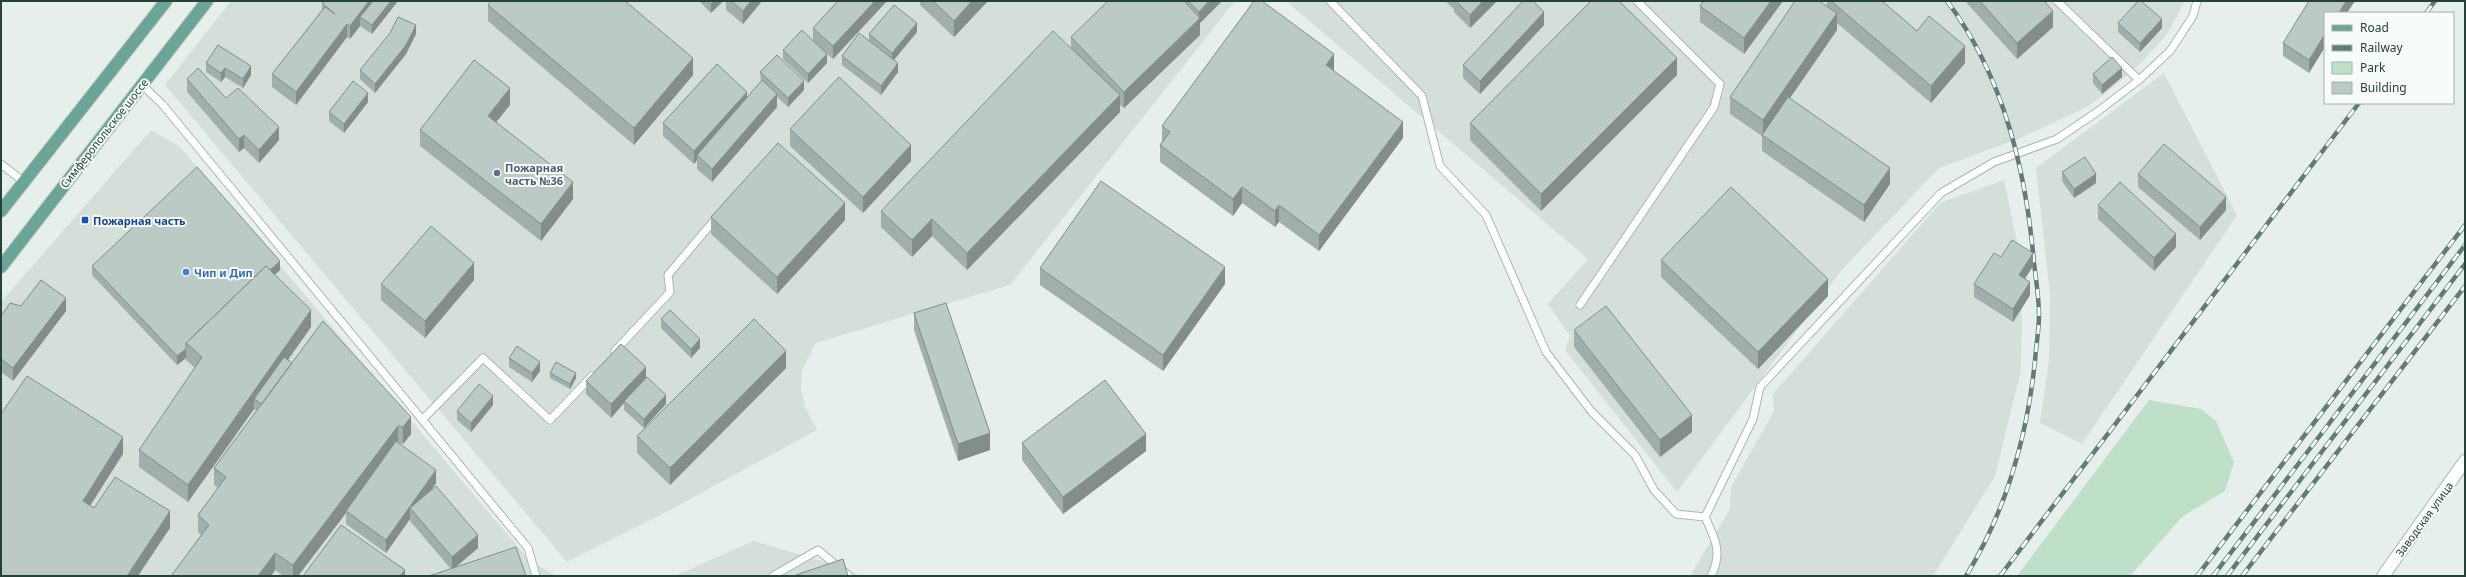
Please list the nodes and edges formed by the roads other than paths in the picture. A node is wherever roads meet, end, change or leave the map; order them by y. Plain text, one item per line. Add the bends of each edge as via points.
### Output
1 (166, 1) edge
2 (207, 1) edge
3 (1330, 1) edge
4 (1637, 1) edge
5 (2058, 1) edge
6 (2197, 1) edge
7 (2139, 80) junction
8 (142, 84) junction
9 (1, 164) edge
10 (24, 182) junction
11 (724, 208) edge
12 (1, 211) edge
13 (1, 267) edge
14 (1580, 306) dead end
15 (612, 355) edge
16 (595, 372) edge
17 (422, 420) junction
18 (2465, 461) edge
19 (1705, 517) junction
20 (536, 576) edge
21 (773, 576) edge
22 (850, 576) edge
23 (1711, 576) edge
24 (2383, 576) edge

1 - 10 main road
2 - 8 main road, Симферопольское шоссе
3 - 19 lane via 1422,96 1440,166 1486,215 1546,352 1591,411 1635,455 1654,490 1676,514
4 - 14 lane via 1720,84 1714,107
5 - 7 lane
6 - 7 lane via 2193,16 2170,51
7 - 19 lane via 2098,112 2057,139 1994,162 1941,193 1760,387 1753,419
8 - 13 main road, Симферопольское шоссе
8 - 17 lane via 162,104
9 - 10 lane
10 - 12 main road
11 - 15 lane via 668,275 670,292
16 - 17 lane via 550,420 483,358
17 - 20 lane via 528,548
18 - 24 street, Заводская улица
19 - 23 lane via 1718,544 1715,568
21 - 22 lane via 818,550

